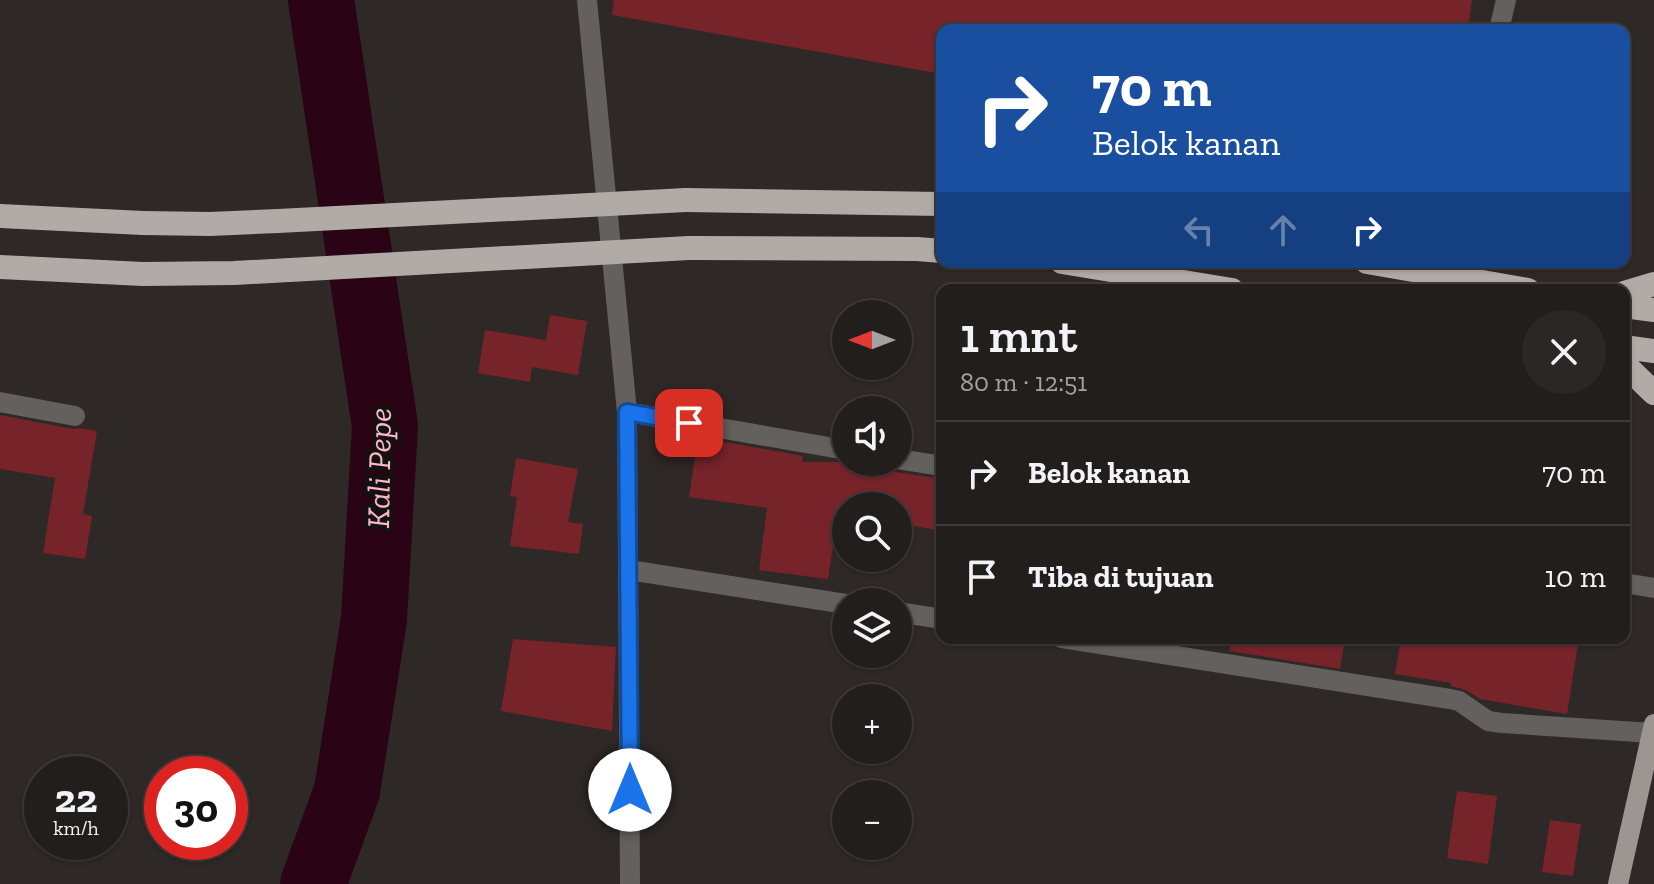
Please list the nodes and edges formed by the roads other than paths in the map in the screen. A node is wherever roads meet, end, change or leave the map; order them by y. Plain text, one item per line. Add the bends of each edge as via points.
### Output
1 (587, 0) edge
2 (1506, 0) edge
3 (1500, 24) edge
4 (936, 204) edge
5 (0, 216) edge
6 (936, 251) edge
7 (0, 267) edge
8 (1098, 268) edge
9 (1402, 268) edge
10 (1196, 284) edge
11 (1494, 284) edge
12 (1654, 284) edge
13 (1630, 291) edge
14 (1630, 307) edge
15 (1654, 310) edge
16 (1630, 348) edge
17 (1654, 351) edge
18 (1630, 370) edge
19 (1654, 393) edge
20 (0, 402) edge
21 (627, 412) junction
22 (75, 416) dead end
23 (832, 448) edge
24 (912, 461) edge
25 (936, 465) edge
26 (629, 570) junction
27 (1630, 584) edge
28 (1654, 588) edge
29 (832, 602) edge
30 (912, 614) edge
31 (936, 618) edge
32 (1100, 644) edge
33 (1653, 728) edge
34 (630, 884) edge
35 (1618, 884) edge

1 - 21 street
2 - 3 street
4 - 5 highway, bridge via 686,200 210,224
6 - 7 highway, bridge via 689,248 248,273
8 - 10 highway
9 - 11 highway
12 - 13 highway
14 - 15 highway
16 - 17 highway
18 - 19 highway
20 - 22 street
21 - 23 street
21 - 26 street
24 - 25 street
26 - 29 street
26 - 34 street
27 - 28 street
30 - 31 street
32 - 33 street via 1450,699 1488,721
33 - 35 main road

